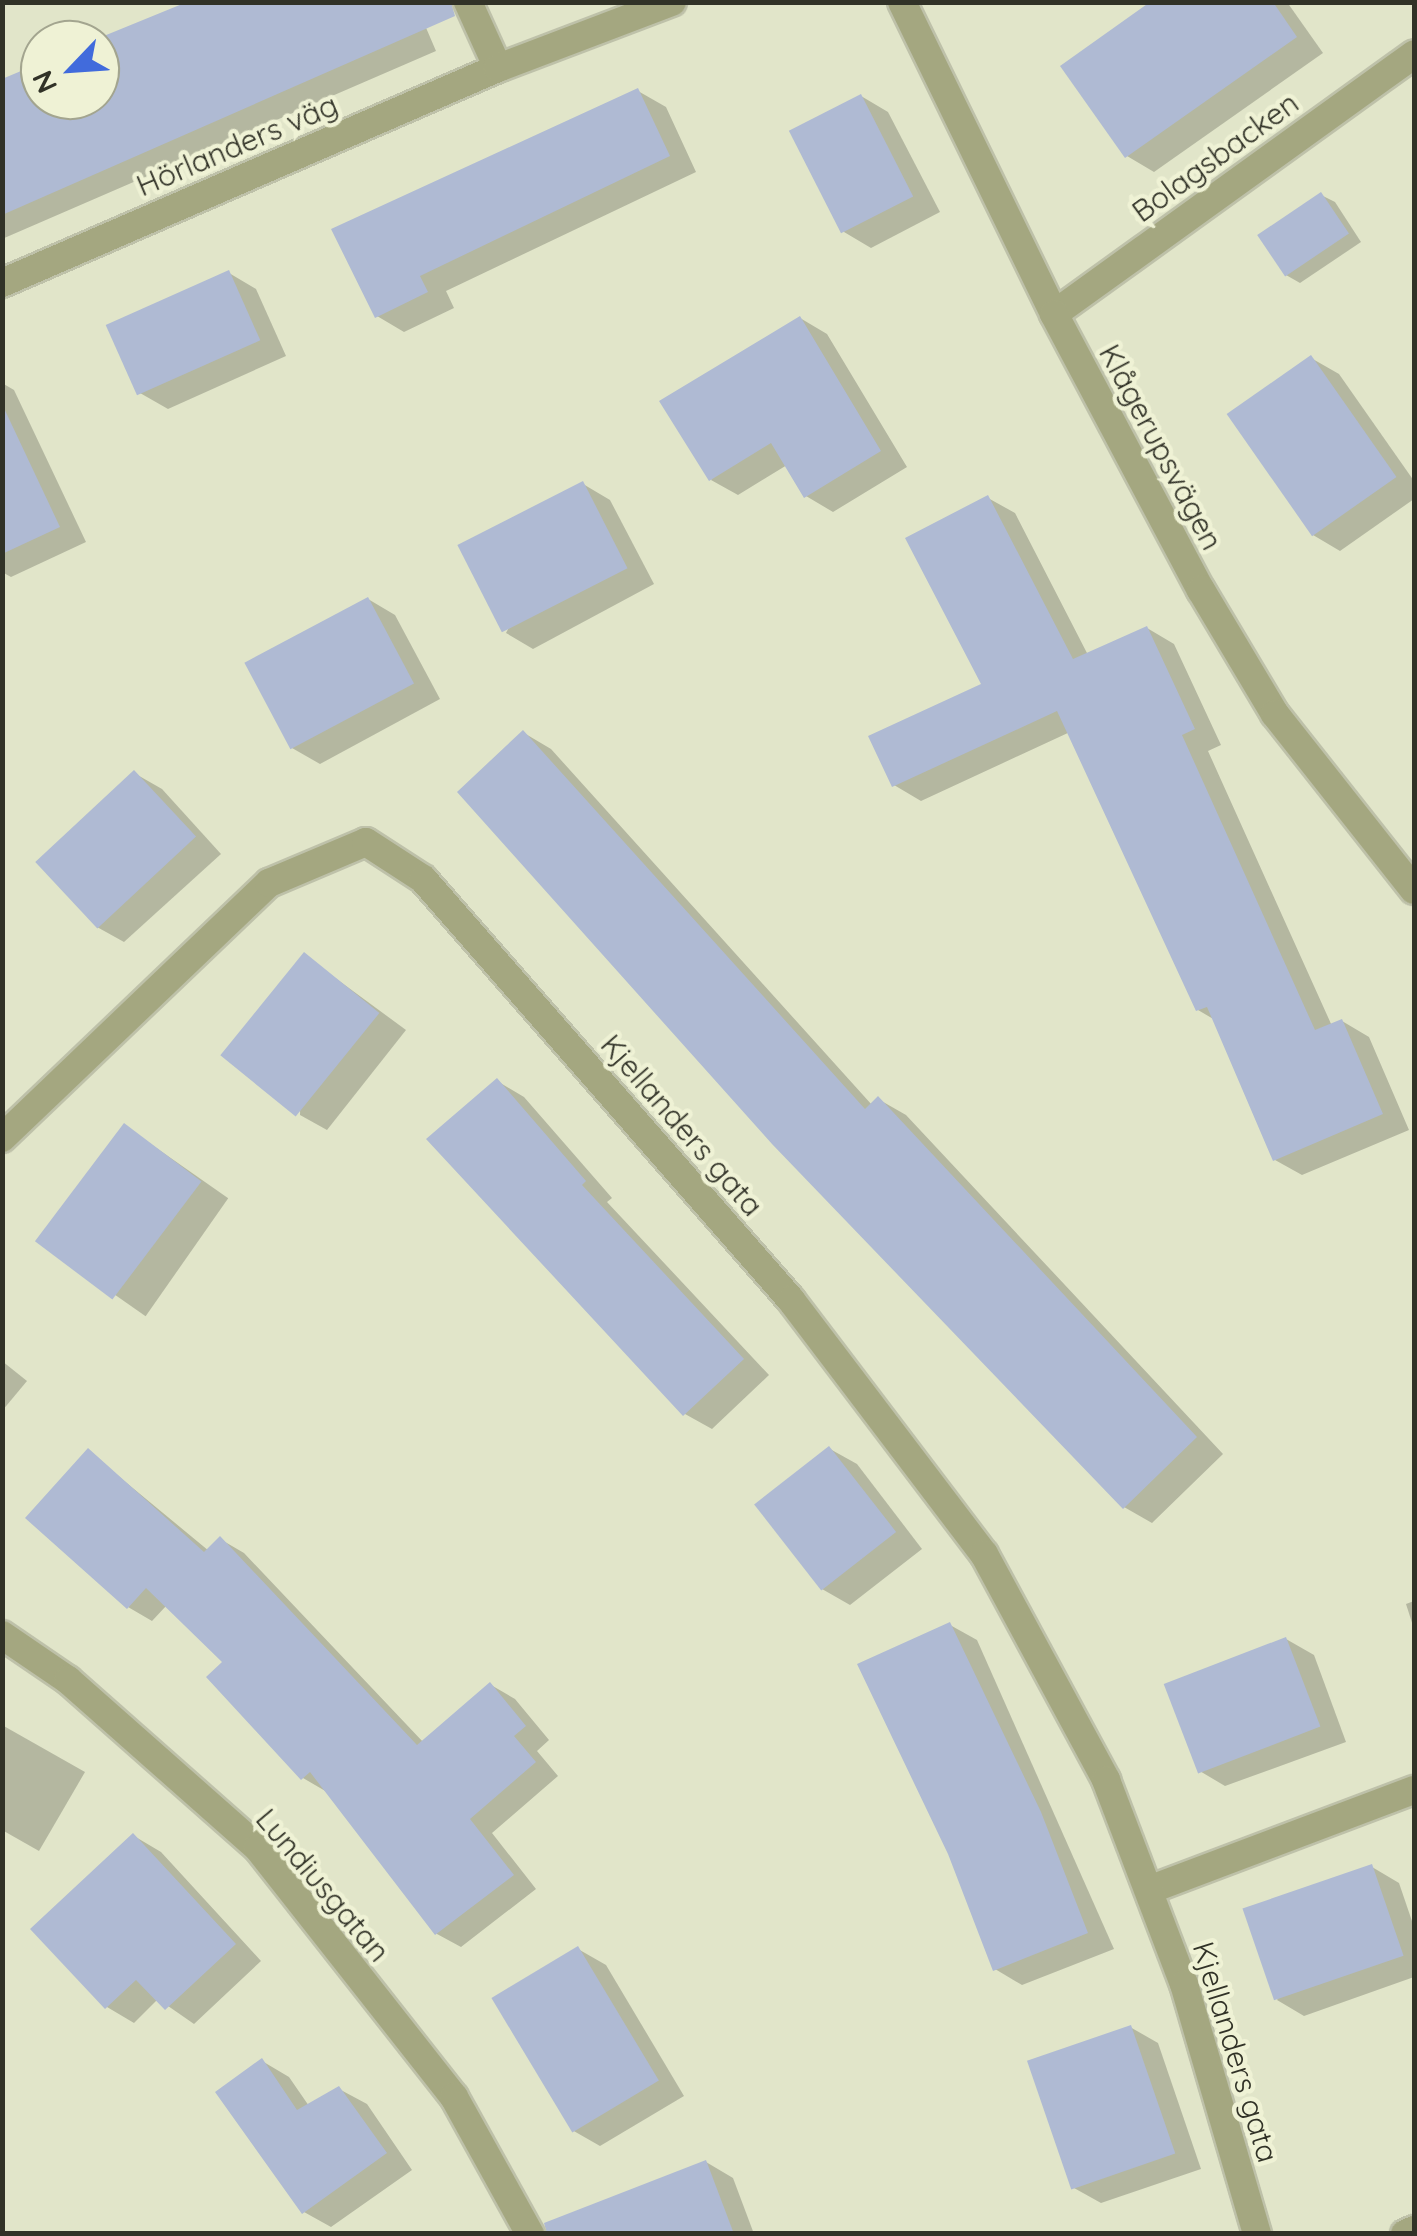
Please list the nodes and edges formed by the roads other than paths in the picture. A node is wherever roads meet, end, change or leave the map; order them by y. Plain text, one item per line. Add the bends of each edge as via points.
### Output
1 (468, 2) edge
2 (672, 2) edge
3 (902, 2) edge
4 (1414, 54) edge
5 (498, 68) junction
6 (2, 283) edge
7 (1054, 314) junction
8 (1414, 890) edge
9 (2, 1138) edge
10 (2, 1635) edge
11 (1414, 1790) edge
12 (1149, 1890) junction
13 (1414, 2230) edge
14 (530, 2234) edge
15 (1258, 2234) edge
16 (1405, 2234) edge

1 - 5 street
2 - 5 street, Hörlanders väg
3 - 7 street, Klågerupsvägen
4 - 7 street, Bolagsbacken
5 - 6 street, Hörlanders väg
7 - 8 street, Klågerupsvägen via 1200,590 1275,714
9 - 12 street, Kjellanders gata via 269,883 320,856 366,842 423,879 792,1300 984,1554 1106,1780
10 - 14 street, Lundiusgatan via 68,1680 258,1848 454,2098
11 - 12 street
12 - 15 street, Kjellanders gata
13 - 16 street

